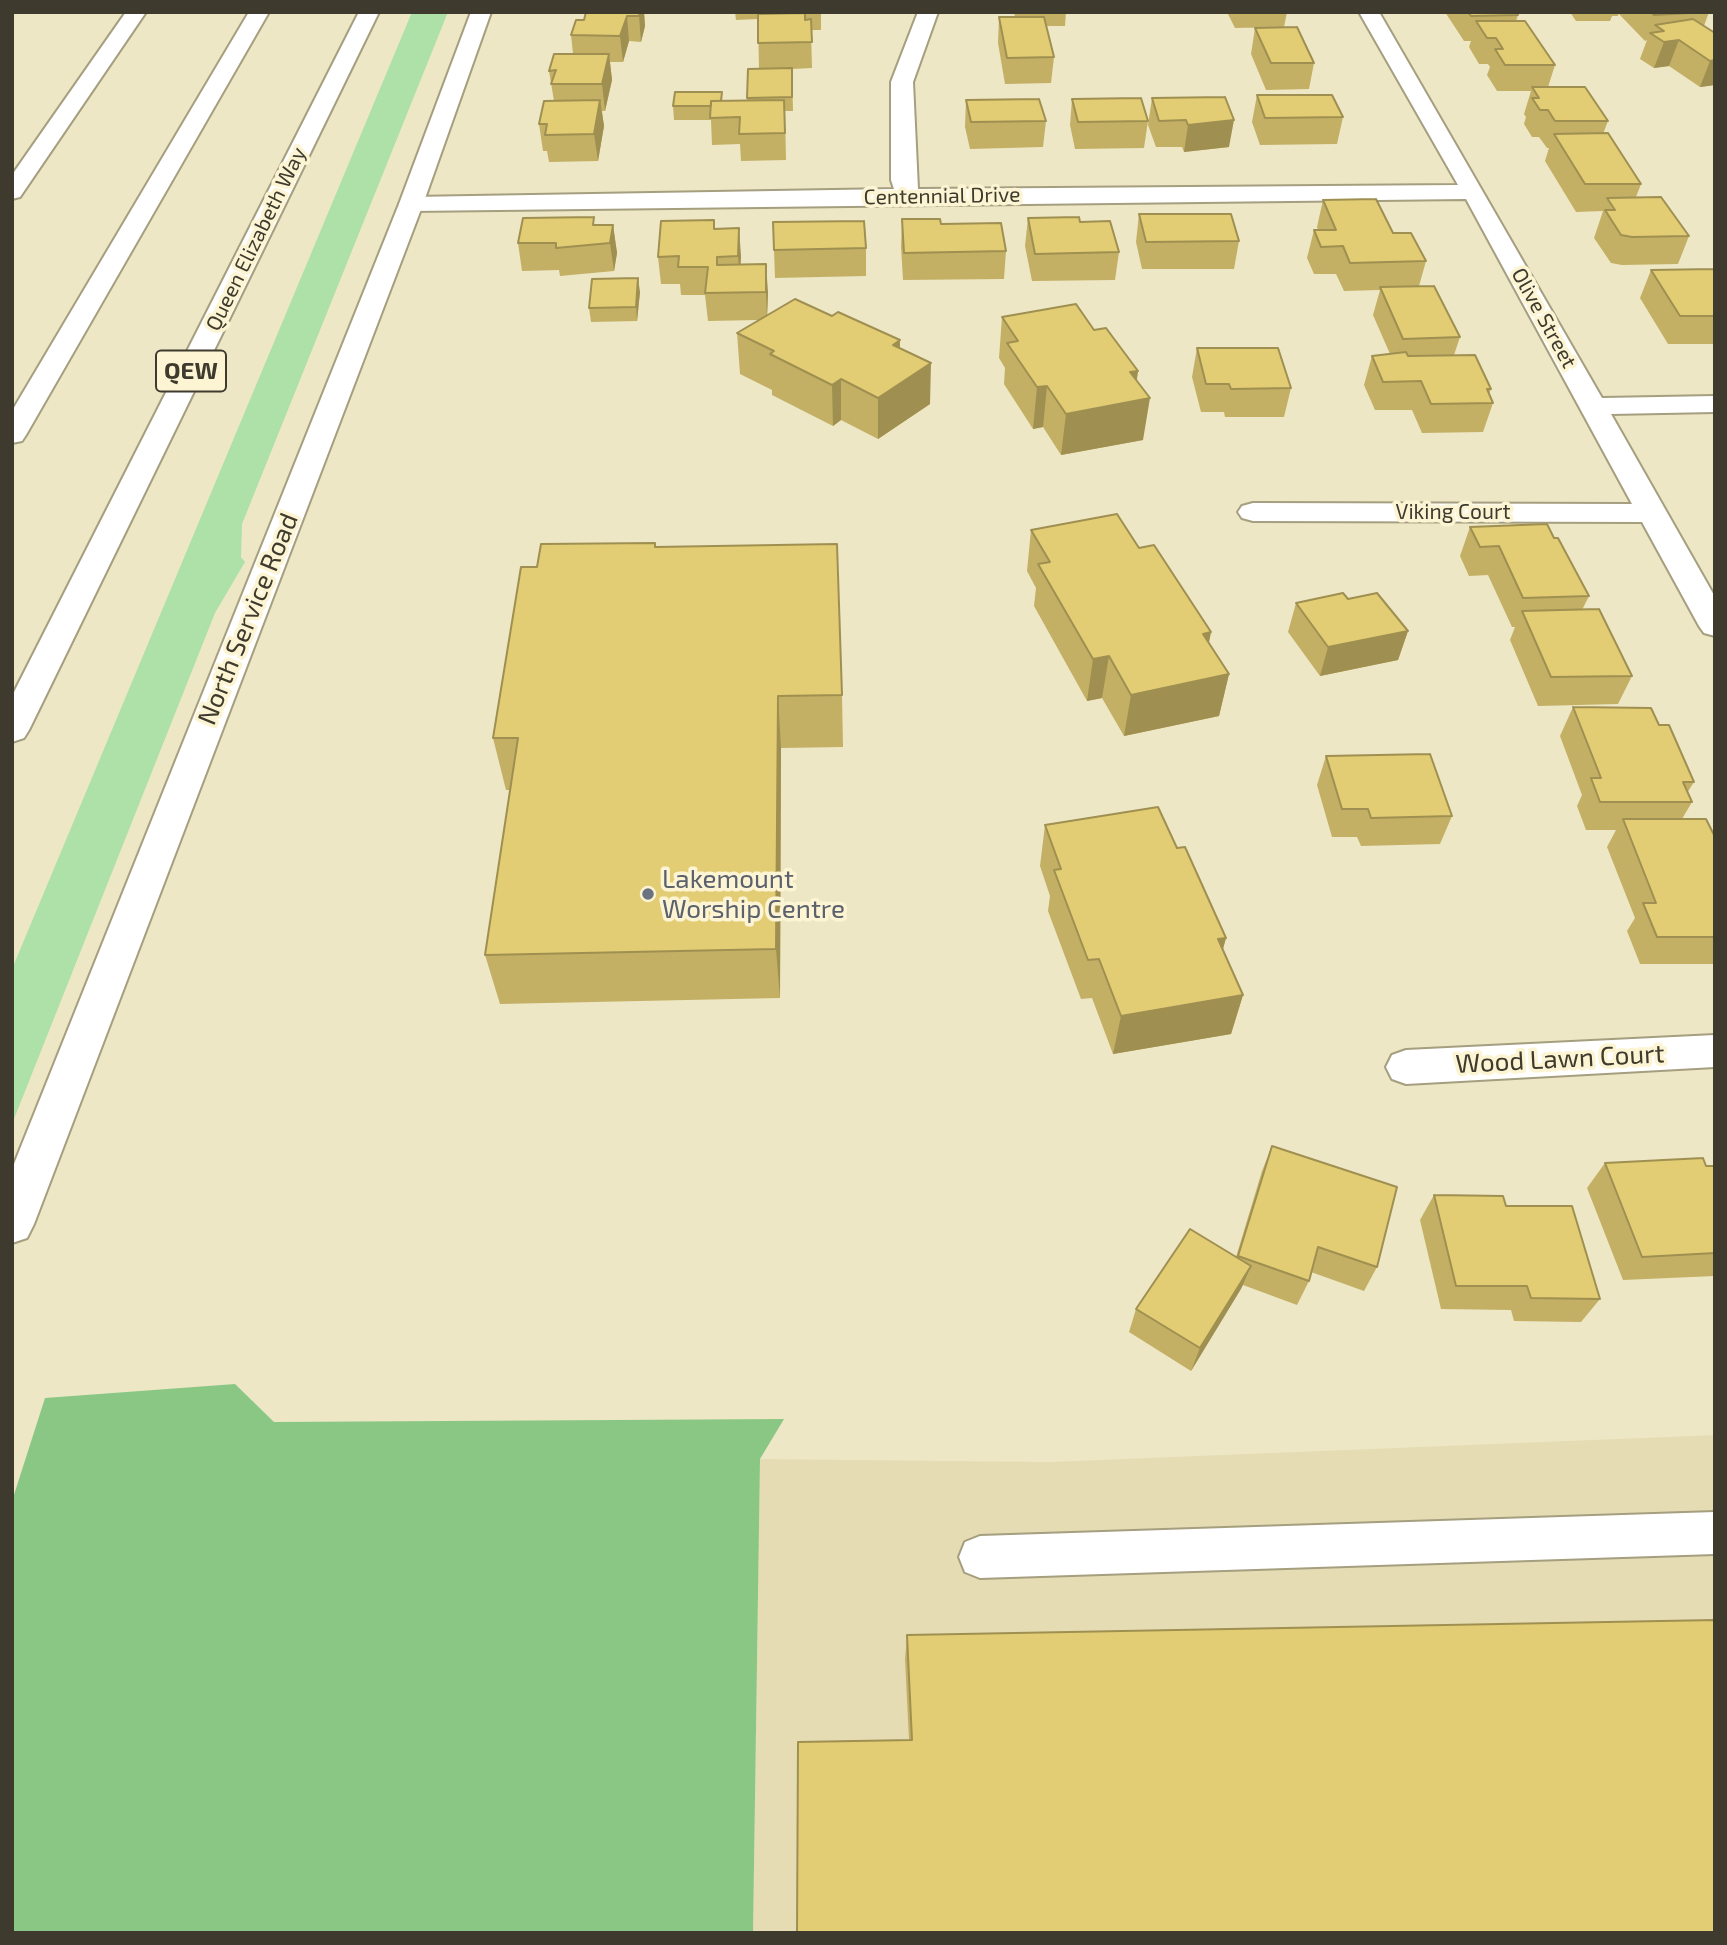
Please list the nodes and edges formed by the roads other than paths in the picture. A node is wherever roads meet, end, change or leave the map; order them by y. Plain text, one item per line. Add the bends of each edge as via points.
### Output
1 (136, 12) edge
2 (259, 12) edge
3 (369, 12) edge
4 (481, 12) edge
5 (928, 12) edge
6 (1369, 12) edge
7 (12, 192) edge
8 (1474, 192) junction
9 (908, 196) junction
10 (411, 204) junction
11 (1715, 404) edge
12 (1592, 406) junction
13 (12, 435) edge
14 (1253, 512) dead end
15 (1652, 513) junction
16 (1715, 626) edge
17 (12, 730) edge
18 (1715, 1051) edge
19 (1406, 1067) dead end
20 (12, 1224) edge
21 (1715, 1533) edge
22 (980, 1557) dead end

1 - 7 main road
2 - 13 main road
3 - 17 main road, Queen Elizabeth Way / QEW
4 - 10 main road, North Service Road
5 - 9 main road via 902,82 903,180
6 - 8 main road, Olive Street
8 - 9 main road, Centennial Drive
8 - 12 main road, Olive Street
9 - 10 main road, Centennial Drive
10 - 20 main road, North Service Road
11 - 12 main road
12 - 15 main road, Olive Street
14 - 15 main road, Viking Court
15 - 16 main road, Olive Street
18 - 19 main road, Wood Lawn Court
21 - 22 lane

